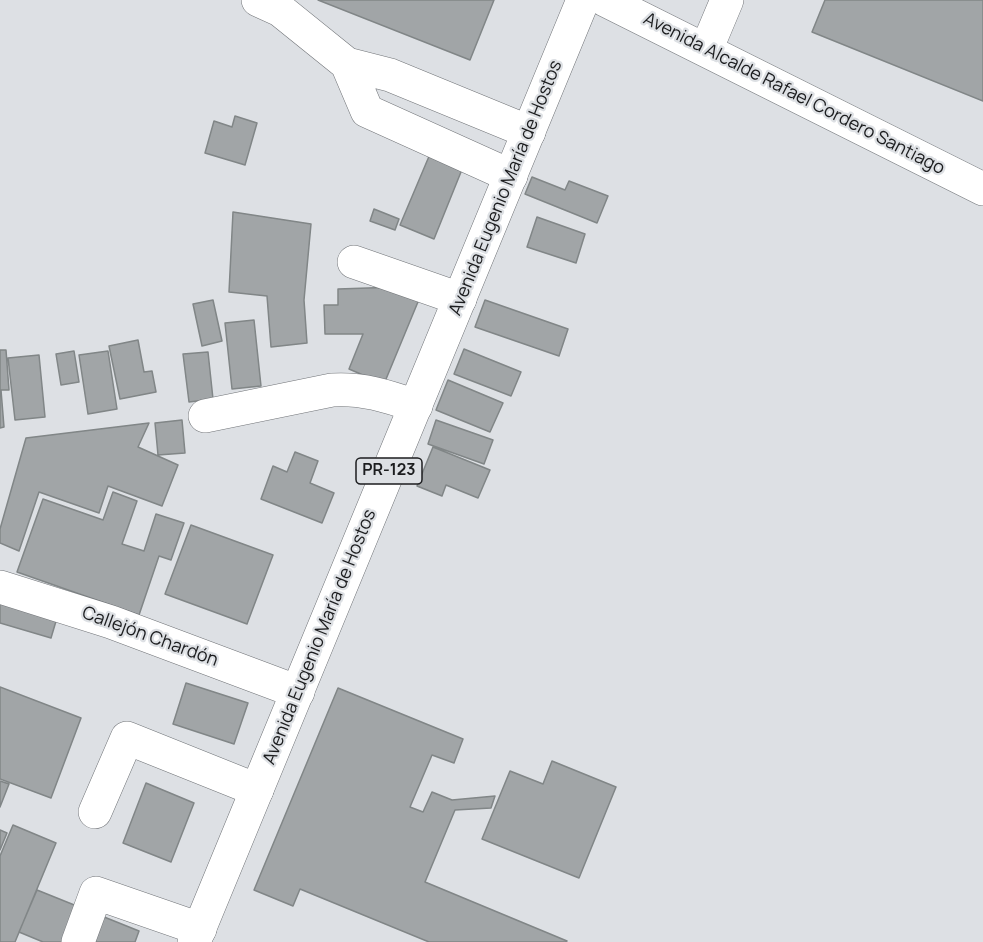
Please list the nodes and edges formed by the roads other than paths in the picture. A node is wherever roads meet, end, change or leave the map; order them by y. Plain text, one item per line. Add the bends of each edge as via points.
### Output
1 (258, 0) edge
2 (583, 0) edge
3 (605, 0) edge
4 (727, 0) edge
5 (706, 50) junction
6 (347, 64) junction
7 (529, 132) junction
8 (511, 176) junction
9 (983, 189) edge
10 (354, 262) dead end
11 (460, 299) junction
12 (416, 405) junction
13 (206, 416) dead end
14 (0, 587) edge
15 (298, 692) junction
16 (257, 790) junction
17 (95, 812) dead end
18 (197, 936) edge
19 (78, 942) edge

1 - 6 main road via 280,10
2 - 7 main road, Avenida Eugenio María de Hostos / PR-123
3 - 5 main road, Avenida Alcalde Rafael Cordero Santiago
4 - 5 main road
5 - 9 main road, Avenida Alcalde Rafael Cordero Santiago
6 - 7 main road via 390,75
6 - 8 main road via 367,111
7 - 8 main road, Avenida Eugenio María de Hostos / PR-123
8 - 11 main road, Avenida Eugenio María de Hostos / PR-123
10 - 11 main road
11 - 12 main road, Avenida Eugenio María de Hostos / PR-123
12 - 13 main road via 348,389
12 - 15 main road, Avenida Eugenio María de Hostos / PR-123
14 - 15 main road, Callejón Chardón via 111,622
15 - 16 main road, Avenida Eugenio María de Hostos / PR-123
16 - 17 main road via 127,738
16 - 18 main road, Avenida Eugenio María de Hostos / PR-123
18 - 19 main road via 96,893

